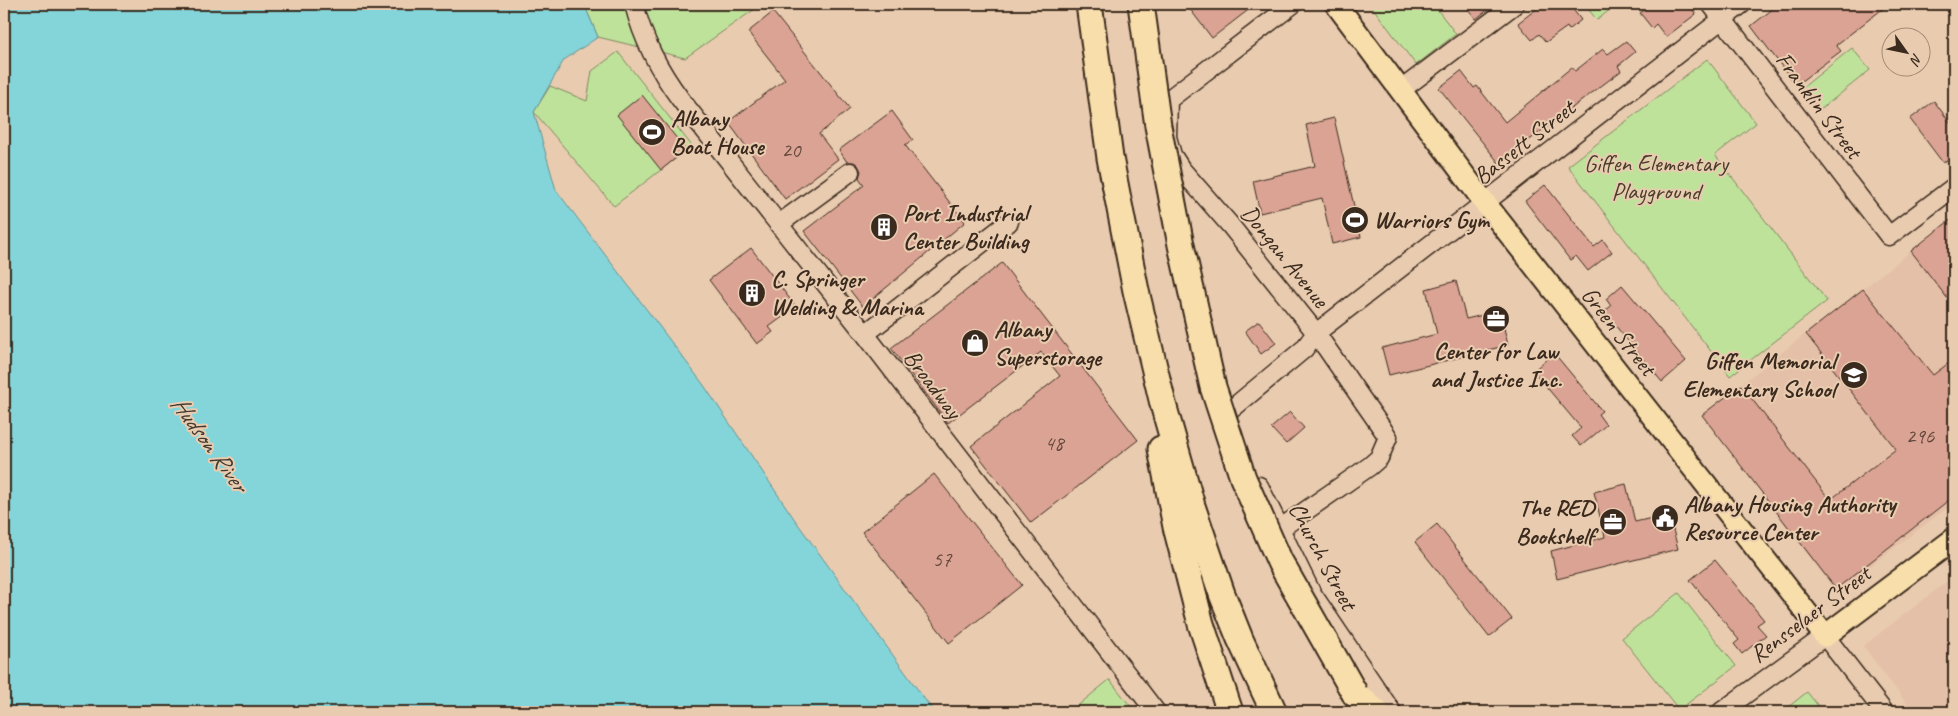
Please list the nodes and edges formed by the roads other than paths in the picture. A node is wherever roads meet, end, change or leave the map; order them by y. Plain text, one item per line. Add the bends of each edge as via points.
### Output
1 (634, 4) edge
2 (1089, 4) edge
3 (1141, 4) edge
4 (1293, 4) edge
5 (1336, 4) edge
6 (1515, 4) edge
7 (1711, 4) edge
8 (1742, 4) edge
9 (1723, 19) junction
10 (1401, 90) junction
11 (850, 172) dead end
12 (1954, 187) edge
13 (1485, 203) junction
14 (1009, 222) dead end
15 (779, 224) junction
16 (1316, 333) junction
17 (865, 334) junction
18 (1151, 360) junction
19 (1222, 417) joint
20 (1281, 528) junction
21 (1954, 539) edge
22 (1825, 636) junction
23 (1360, 703) edge
24 (1156, 712) edge
25 (1230, 712) edge
26 (1274, 712) edge
27 (1376, 712) edge
28 (1392, 712) edge
29 (1721, 712) edge
30 (1884, 712) edge

1 - 15 street, Broadway via 640,28 664,77
2 - 18 highway via 1110,158
3 - 23 highway, bridge via 1158,126 1213,387 1243,478 1280,562
4 - 16 street, Dongan Avenue via 1168,100 1167,137 1172,155 1181,169
5 - 10 main road, Green Street
6 - 10 street
7 - 9 street, Franklin Street
8 - 9 street, Bassett Street
9 - 12 street, Franklin Street via 1889,236
9 - 13 street, Bassett Street
10 - 13 main road, Green Street
11 - 15 street
13 - 16 street, Bassett Street
13 - 22 main road, Green Street
14 - 17 street
15 - 17 street, Broadway
16 - 19 street, Bassett Street via 1304,349
16 - 20 street, Dongan Avenue via 1388,437 1379,458 1370,466
17 - 24 street, Broadway
18 - 25 highway via 1162,456 1176,527 1201,624
18 - 26 highway via 1176,454 1210,560 1240,639
19 - 20 street, Church Street
20 - 28 street, Church Street via 1311,592
21 - 22 main road, Rensselaer Street
22 - 29 street, Rensselaer Street
22 - 30 street, Green Street
23 - 27 highway

